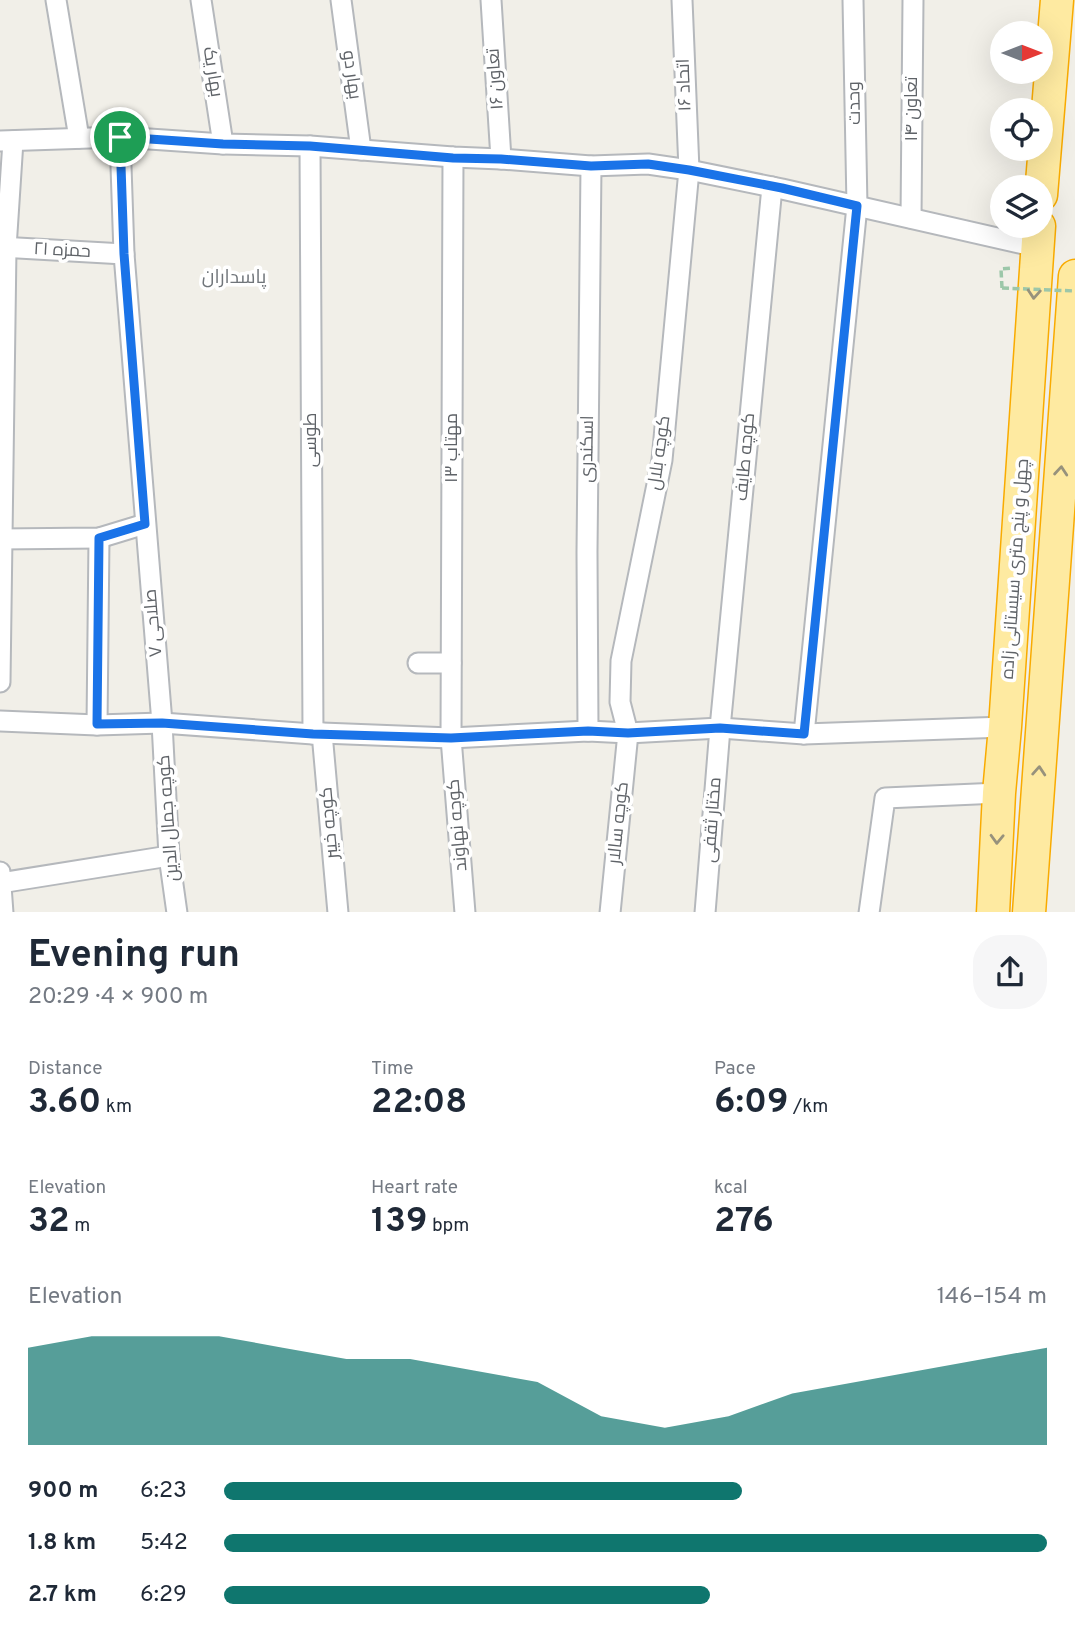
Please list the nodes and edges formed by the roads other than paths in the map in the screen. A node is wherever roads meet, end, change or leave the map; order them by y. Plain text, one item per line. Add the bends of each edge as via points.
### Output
1 (56, 0) edge
2 (201, 0) edge
3 (341, 0) edge
4 (491, 0) edge
5 (682, 0) edge
6 (853, 0) edge
7 (913, 0) edge
8 (1057, 0) edge
9 (120, 137) junction
10 (79, 138) junction
11 (6, 141) edge
12 (223, 144) junction
13 (310, 146) junction
14 (361, 150) junction
15 (453, 158) junction
16 (501, 159) junction
17 (591, 166) junction
18 (689, 170) junction
19 (1043, 175) edge
20 (772, 187) junction
21 (857, 206) junction
22 (911, 218) junction
23 (990, 230) edge
24 (1038, 238) edge
25 (3, 248) edge
26 (124, 254) junction
27 (1075, 276) edge
28 (1029, 376) junction
29 (1067, 376) junction
30 (1025, 434) junction
31 (1064, 434) junction
32 (1066, 519) edge
33 (145, 524) junction
34 (99, 538) junction
35 (1, 539) edge
36 (418, 663) dead end
37 (451, 663) junction
38 (0, 682) edge
39 (0, 720) edge
40 (162, 723) junction
41 (97, 724) junction
42 (1006, 727) junction
43 (720, 728) junction
44 (588, 731) junction
45 (317, 733) junction
46 (628, 733) junction
47 (804, 734) junction
48 (451, 738) junction
49 (999, 793) junction
50 (169, 856) junction
51 (0, 872) edge
52 (0, 883) edge
53 (3, 912) edge
54 (177, 912) edge
55 (338, 912) edge
56 (465, 912) edge
57 (610, 912) edge
58 (705, 912) edge
59 (869, 912) edge
60 (993, 912) edge
61 (1029, 912) edge

1 - 10 street
2 - 12 street, بهار یک
3 - 14 street, بهار دو
4 - 16 street, تعاون ۱۶
5 - 18 street, اتحاد ۱۶
6 - 21 street, وحدت
7 - 22 street, تعاون ۱۴
8 - 19 highway
9 - 10 street
9 - 12 street
9 - 26 street, صلاحی ۷
10 - 11 street
11 - 25 street
12 - 13 street
13 - 14 street
13 - 45 street, طوسی
14 - 15 street
15 - 16 street
15 - 37 street, مهتاب ۱۳
16 - 17 street
17 - 18 street via 648,164
17 - 44 street, اسکندری
18 - 20 street
18 - 46 street, کوچه بلال via 662,460 621,661 620,702
20 - 21 street
20 - 43 street, کوچه طایف
21 - 22 street
21 - 47 street, وحدت
22 - 23 street
24 -> 28 highway, چهل و پنج متری سیستانی زاده
25 - 26 street, حمزه ۲۱
25 - 35 street
26 - 33 street, صلاحی ۷
27 - 29 highway
28 - 29 highway via 1047,390 1055,389
28 - 30 highway, چهل و پنج متری سیستانی زاده
29 - 31 highway
30 - 31 highway via 1045,421
30 - 42 highway, چهل و پنج متری سیستانی زاده
32 -> 31 highway
61 -> 32 highway
33 - 34 street
33 - 40 street, صلاحی ۷
34 - 35 street
34 - 41 street
35 - 38 street
36 - 37 street
37 - 48 street, مهتاب ۱۳
39 - 41 street
40 - 41 street
40 - 45 street
40 - 50 street, کوچه جمال الدین
42 - 47 street
42 - 49 highway, چهل و پنج متری سیستانی زاده
43 - 46 street
43 - 47 street
43 - 58 street, مختار ثقفی
44 - 46 street
44 - 48 street
45 - 48 street
45 - 55 street, کوچه خیبر
46 - 57 street, کوچه سالار
48 - 56 street, کوچه نهاوند
49 - 59 street via 885,798
49 -> 60 highway, چهل و پنج متری سیستانی زاده
50 - 52 street
50 - 54 street, کوچه جمال الدین
51 - 52 street
52 - 53 street

